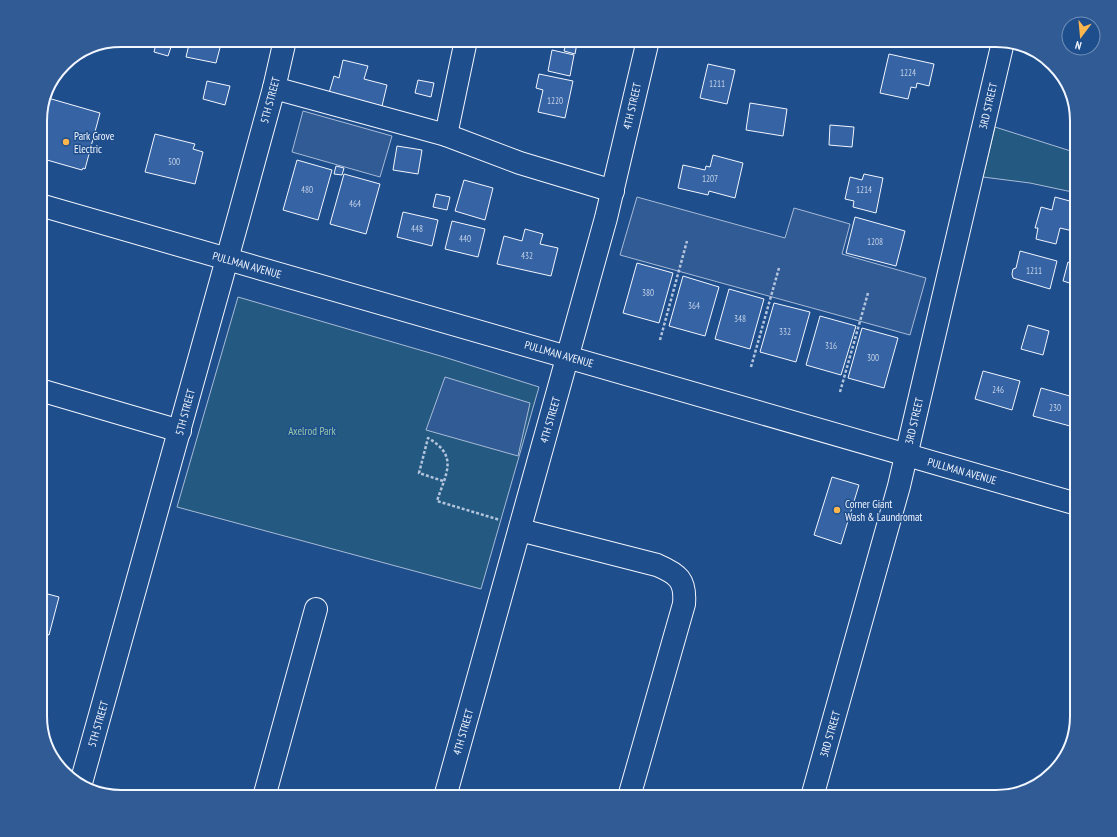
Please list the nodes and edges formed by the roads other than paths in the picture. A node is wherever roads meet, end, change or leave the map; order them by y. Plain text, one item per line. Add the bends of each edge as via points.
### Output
1 (283, 47) edge
2 (465, 47) edge
3 (646, 47) edge
4 (1002, 47) edge
5 (274, 88) junction
6 (446, 135) junction
7 (613, 191) junction
8 (47, 207) edge
9 (227, 259) junction
10 (568, 357) junction
11 (47, 392) edge
12 (180, 431) junction
13 (906, 455) junction
14 (1070, 502) edge
15 (520, 530) junction
16 (316, 609) dead end
17 (82, 778) edge
18 (266, 790) edge
19 (447, 790) edge
20 (631, 790) edge
21 (814, 790) edge

1 - 5 street, 5TH STREET
2 - 6 street
3 - 7 street, 4TH STREET
4 - 13 street, 3RD STREET
5 - 6 street
5 - 9 street, 5TH STREET
6 - 7 street via 520,162
7 - 10 street, 4TH STREET
8 - 9 street, PULLMAN AVENUE
9 - 10 street, PULLMAN AVENUE
9 - 12 street, 5TH STREET
10 - 13 street, PULLMAN AVENUE
10 - 15 street, 4TH STREET
11 - 12 street
12 - 17 street, 5TH STREET
13 - 14 street, PULLMAN AVENUE
13 - 21 street, 3RD STREET
15 - 19 street, 4TH STREET
15 - 20 street via 657,565 675,574 684,587 684,604
16 - 18 street

